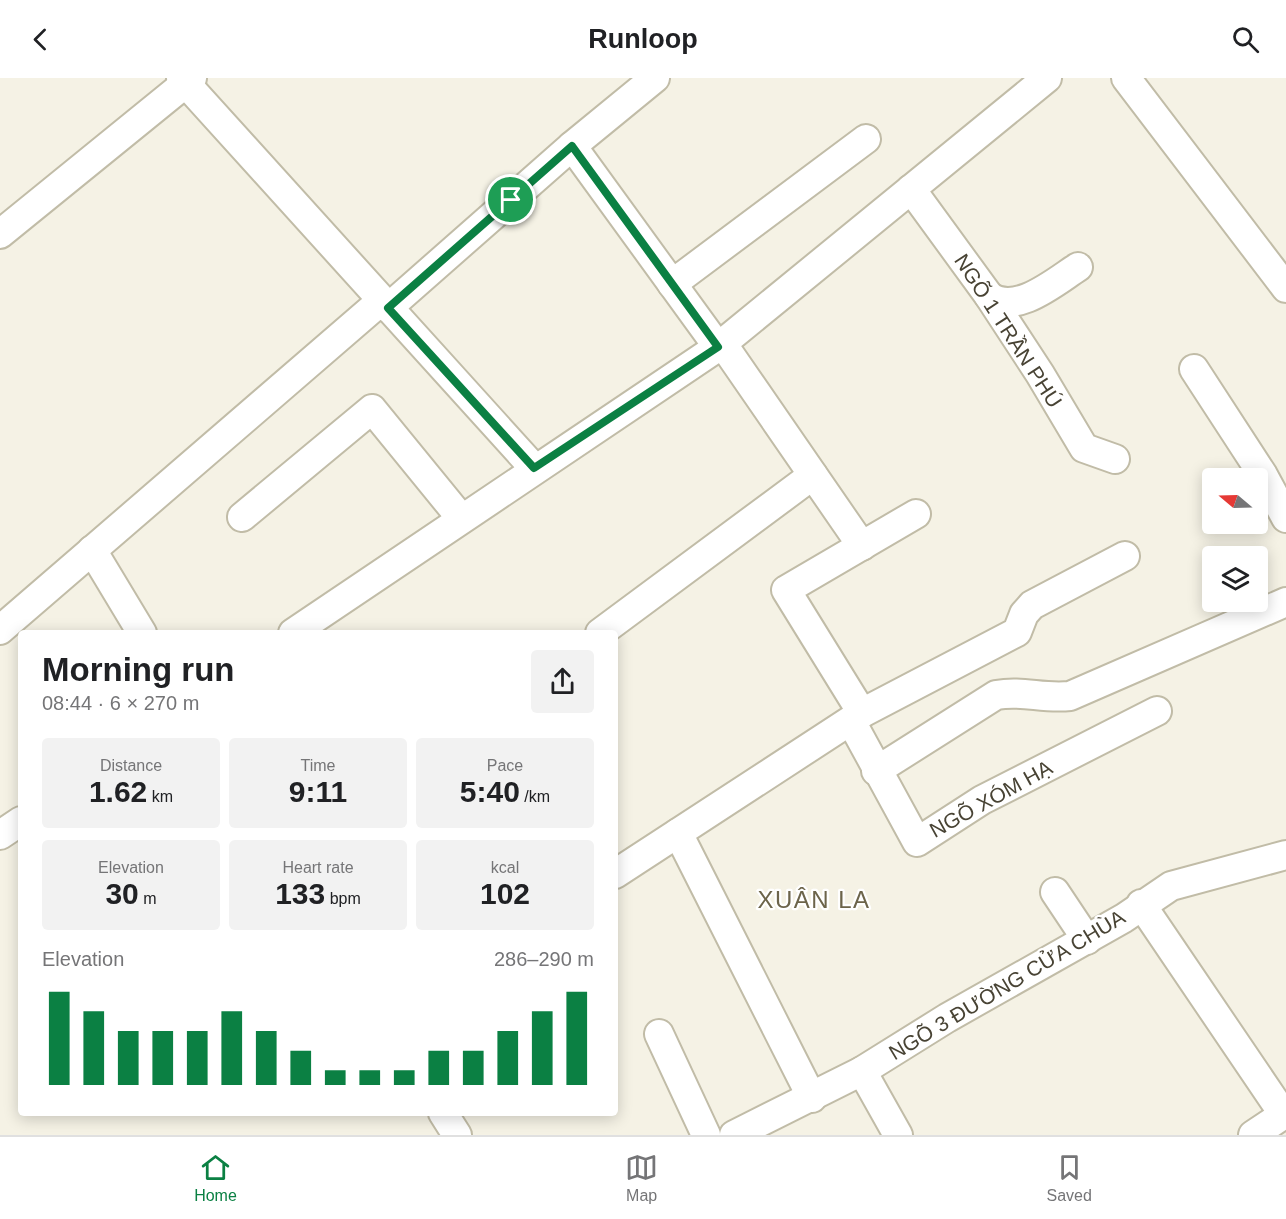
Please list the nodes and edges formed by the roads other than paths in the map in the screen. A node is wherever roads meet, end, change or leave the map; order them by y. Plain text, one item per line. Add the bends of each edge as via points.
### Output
1 (655, 78) edge
2 (1047, 78) edge
3 (1126, 78) edge
4 (190, 86) edge
5 (866, 139) dead end
6 (572, 146) junction
7 (911, 189) junction
8 (0, 234) edge
9 (1078, 267) dead end
10 (672, 284) junction
11 (1286, 288) edge
12 (989, 297) junction
13 (385, 305) junction
14 (720, 345) junction
15 (1194, 369) dead end
16 (1115, 459) dead end
17 (534, 468) junction
18 (813, 475) junction
19 (916, 514) dead end
20 (242, 517) dead end
21 (461, 518) junction
22 (1286, 519) edge
23 (862, 546) junction
24 (92, 550) junction
25 (1125, 556) dead end
26 (1286, 602) edge
27 (0, 630) edge
28 (140, 630) edge
29 (297, 630) edge
30 (604, 630) edge
31 (1157, 711) dead end
32 (856, 717) junction
33 (876, 771) junction
34 (18, 823) edge
35 (678, 833) junction
36 (0, 835) edge
37 (1286, 855) edge
38 (618, 872) edge
39 (1055, 892) dead end
40 (1142, 904) junction
41 (1088, 940) junction
42 (659, 1034) dead end
43 (862, 1071) junction
44 (812, 1098) junction
45 (1285, 1114) edge
46 (446, 1116) edge
47 (457, 1135) edge
48 (706, 1135) edge
49 (735, 1135) edge
50 (898, 1135) edge
51 (1252, 1135) edge

1 - 6 street
2 - 7 street
3 - 11 street
4 - 8 street
4 - 13 street
5 - 10 street
6 - 10 street
6 - 13 street
7 - 12 street, NGÕ 1 TRẦN PHÚ
7 - 14 street
9 - 12 street via 1024,298 1003,302
10 - 14 street
12 - 16 street, NGÕ 1 TRẦN PHÚ via 1084,448
13 - 17 street
13 - 24 street
14 - 17 street
14 - 18 street
15 - 22 street via 1263,475
17 - 21 street
18 - 23 street
18 - 30 street
19 - 23 street
20 - 21 street via 372,409
21 - 29 street
23 - 32 street, NGÕ XÓM HẠ via 786,590
24 - 27 street
24 - 28 street
25 - 32 street via 1032,605 1017,632
26 - 33 street via 1070,696 1047,698 1016,691 996,695
31 - 33 street, NGÕ XÓM HẠ via 982,800 917,842
32 - 33 street, NGÕ XÓM HẠ
32 - 35 street
34 - 36 street
35 - 38 street
35 - 44 street
37 - 40 street, NGÕ 3 ĐƯỜNG CỬA CHÙA via 1171,886
39 - 41 street
40 - 41 street, NGÕ 3 ĐƯỜNG CỬA CHÙA
40 - 45 street
41 - 43 street, NGÕ 3 ĐƯỜNG CỬA CHÙA via 947,1018
42 - 48 street
43 - 44 street, NGÕ 3 ĐƯỜNG CỬA CHÙA
43 - 50 street
44 - 49 street, NGÕ 3 ĐƯỜNG CỬA CHÙA
45 - 51 street
46 - 47 street

